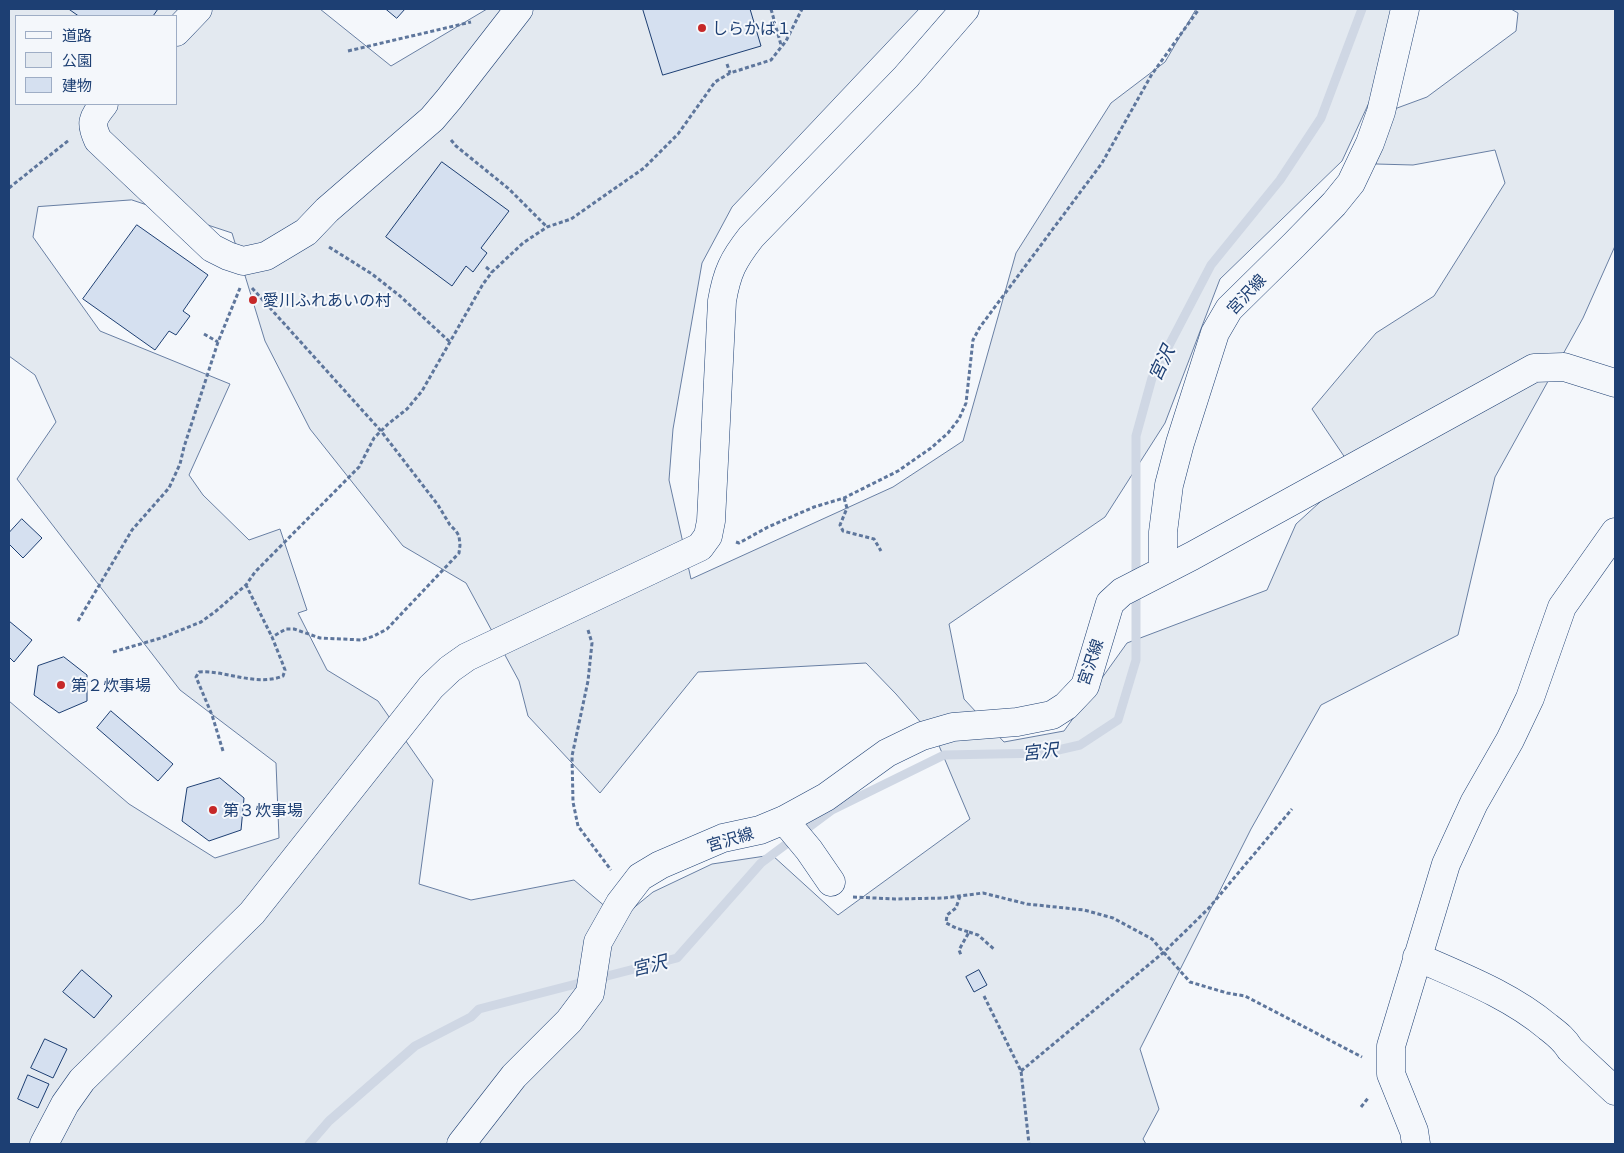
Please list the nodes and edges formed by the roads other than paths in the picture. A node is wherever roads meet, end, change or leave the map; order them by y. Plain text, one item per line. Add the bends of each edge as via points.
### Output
1 (198, 9) edge
2 (965, 9) edge
3 (1404, 9) edge
4 (515, 13) edge
5 (178, 30) edge
6 (98, 116) edge
7 (1615, 383) edge
8 (1615, 532) edge
9 (1163, 570) junction
10 (784, 820) junction
11 (830, 882) road end
12 (1417, 957) junction
13 (1615, 1091) edge
14 (44, 1144) edge
15 (461, 1144) edge
16 (1416, 1144) edge

1 - 5 street
2 - 14 street via 906,77 751,236 736,256 722,301 711,521 708,536 700,547 450,669 431,687 252,913 82,1080
3 - 9 street, 宮沢線 via 1381,112 1351,183 1314,225 1229,309 1215,333 1169,485 1163,532
4 - 6 street via 432,119 306,232 244,270 212,248 98,140
7 - 9 street via 1564,367 1534,368
8 - 12 street via 1562,607 1530,698 1474,803 1446,864
9 - 10 street, 宮沢線 via 1122,592 1110,603 1085,686 1066,706 1052,715 1017,722 953,727 922,736 887,753 826,797
10 - 11 street
10 - 15 street, 宮沢線 via 760,830 723,838 640,877 620,903 598,942 590,993 569,1020 514,1076
12 - 13 street via 1492,991 1533,1014
12 - 16 street via 1391,1046 1391,1074

